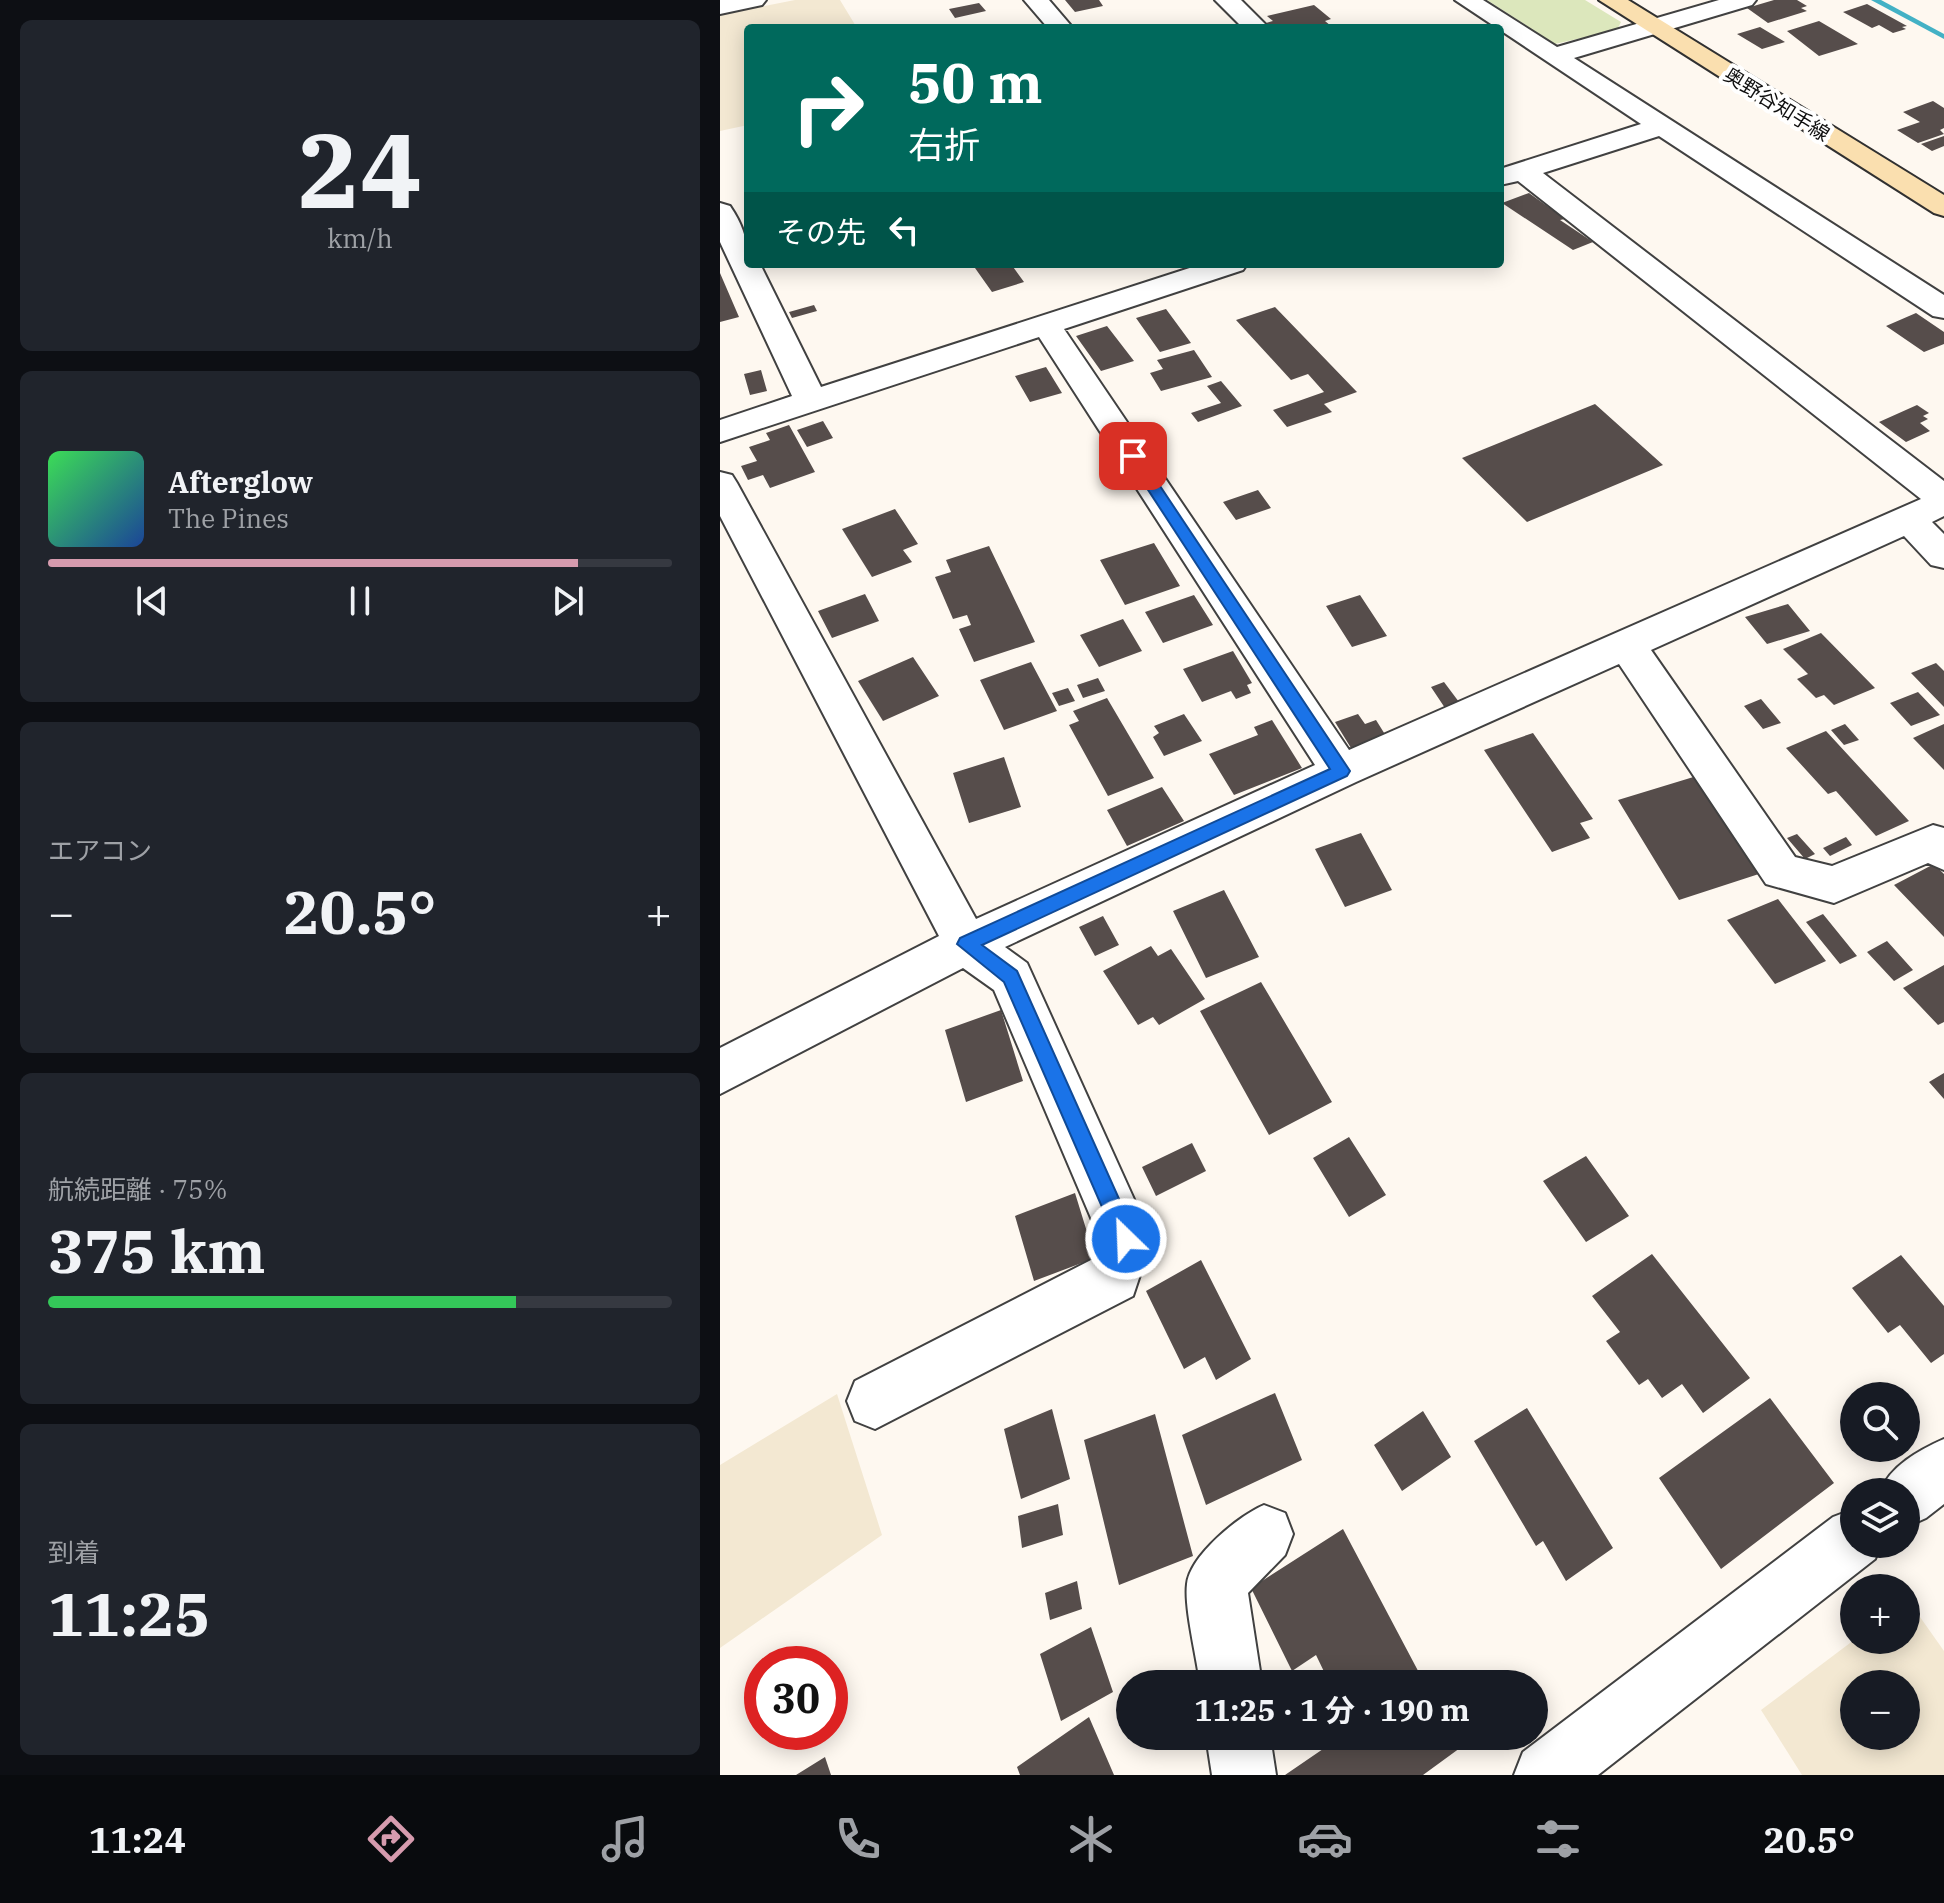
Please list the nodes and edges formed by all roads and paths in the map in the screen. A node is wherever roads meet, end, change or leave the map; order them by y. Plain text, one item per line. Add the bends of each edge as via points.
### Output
1 (754, 0) edge
2 (1036, 0) edge
3 (1227, 0) edge
4 (1467, 0) edge
5 (1611, 0) edge
6 (1643, 0) edge
7 (1744, 0) edge
8 (720, 7) edge
9 (1665, 23) junction
10 (1057, 24) edge
11 (1253, 24) edge
12 (1555, 56) junction
13 (1660, 127) junction
14 (1511, 174) edge
15 (1944, 183) edge
16 (1944, 207) edge
17 (720, 212) edge
18 (744, 262) edge
19 (747, 268) edge
20 (1220, 268) edge
21 (1944, 309) edge
22 (1046, 325) junction
23 (811, 401) junction
24 (720, 431) edge
25 (720, 483) edge
26 (1932, 507) edge
27 (1944, 556) edge
28 (1627, 645) junction
29 (1341, 771) junction
30 (1944, 852) edge
31 (966, 944) junction
32 (720, 1072) edge
33 (875, 1401) dead end
34 (1944, 1468) edge
35 (1920, 1487) edge
36 (1264, 1534) dead end
37 (1840, 1549) edge
38 (1229, 1670) edge
39 (1240, 1750) edge
40 (1244, 1775) edge
41 (1546, 1775) edge

1 - 8 street
2 - 10 street
3 - 11 street
4 - 12 street
5 - 9 main road, 奥野谷知手線
6 - 9 main road, 奥野谷知手線
7 - 9 street
9 - 12 street
9 - 15 main road, 奥野谷知手線
9 - 16 main road, 奥野谷知手線
12 - 13 street
13 - 14 street
13 - 21 street via 1918,277
14 - 26 street
17 - 18 street
19 - 23 street
20 - 22 street
22 - 23 street
22 - 29 street
23 - 24 street
25 - 31 street
26 - 27 street
26 - 28 street
28 - 29 street
28 - 30 street via 1781,871 1834,885 1933,842
29 - 31 street
31 - 32 street
31 - 33 street via 1011,977 1126,1239 1114,1277
34 - 35 street
36 - 38 street via 1217,1583
37 - 41 street
39 - 40 street

